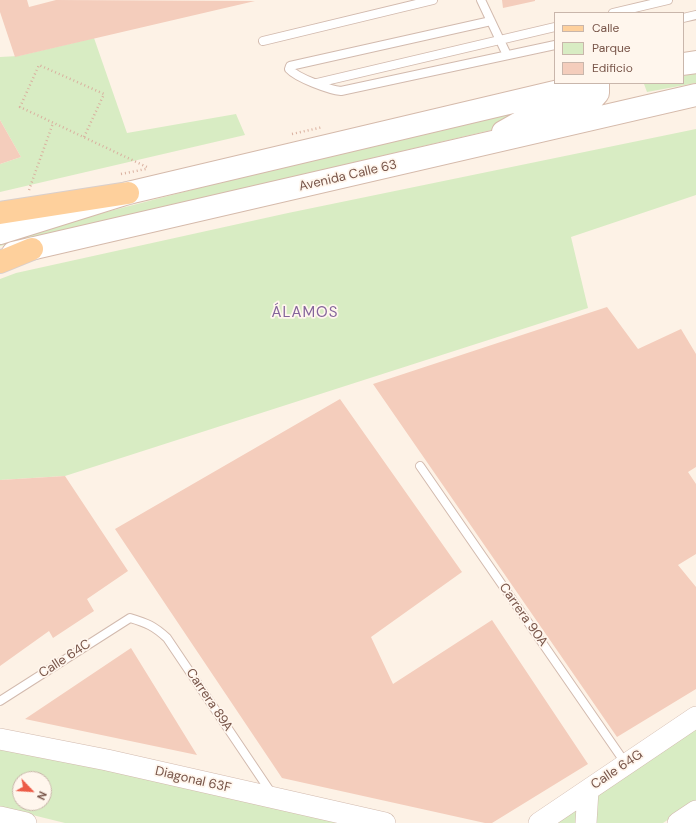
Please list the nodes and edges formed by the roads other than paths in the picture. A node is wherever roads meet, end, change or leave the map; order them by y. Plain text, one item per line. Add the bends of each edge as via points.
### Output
1 (433, 0) edge
2 (482, 0) edge
3 (668, 0) edge
4 (618, 12) edge
5 (696, 15) edge
6 (684, 18) edge
7 (491, 21) junction
8 (554, 27) edge
9 (498, 40) junction
10 (264, 41) dead end
11 (554, 45) edge
12 (507, 55) junction
13 (696, 62) edge
14 (684, 64) edge
15 (317, 83) junction
16 (589, 84) edge
17 (598, 84) edge
18 (696, 95) edge
19 (481, 145) junction
20 (128, 193) junction
21 (0, 212) edge
22 (0, 232) edge
23 (32, 249) junction
24 (0, 256) edge
25 (0, 262) edge
26 (420, 466) dead end
27 (130, 618) joint
28 (0, 701) edge
29 (696, 717) edge
30 (0, 739) edge
31 (626, 764) junction
32 (588, 790) junction
33 (275, 798) junction
34 (696, 811) edge
35 (0, 817) edge
36 (26, 823) edge
37 (385, 823) edge
38 (539, 823) edge
39 (586, 823) edge
40 (678, 823) edge

1 - 10 lane
2 - 7 lane
3 - 4 lane
5 - 6 lane
7 - 9 lane
7 - 15 lane via 290,66 292,72
8 - 9 lane
9 - 12 lane
9 - 15 lane
11 - 12 lane
12 - 15 lane via 341,91
13 - 14 main road
16 - 20 main road
17 - 19 main road via 598,93 590,101 533,116
18 - 19 main road, Avenida Calle 63
19 - 23 main road, Avenida Calle 63
20 - 21 main road
20 - 22 main road
23 - 24 main road, Avenida Calle 63
23 - 25 main road
26 - 31 lane, Carrera 90A
27 - 28 lane, Calle 64C
27 - 33 lane, Carrera 89A via 153,625 167,638
29 - 31 street, Calle 64G
30 - 33 street, Diagonal 63F
31 - 32 street, Calle 64G
32 - 38 street, Calle 64G
32 - 39 street
33 - 37 street, Diagonal 63F
34 - 40 street
35 - 36 street

